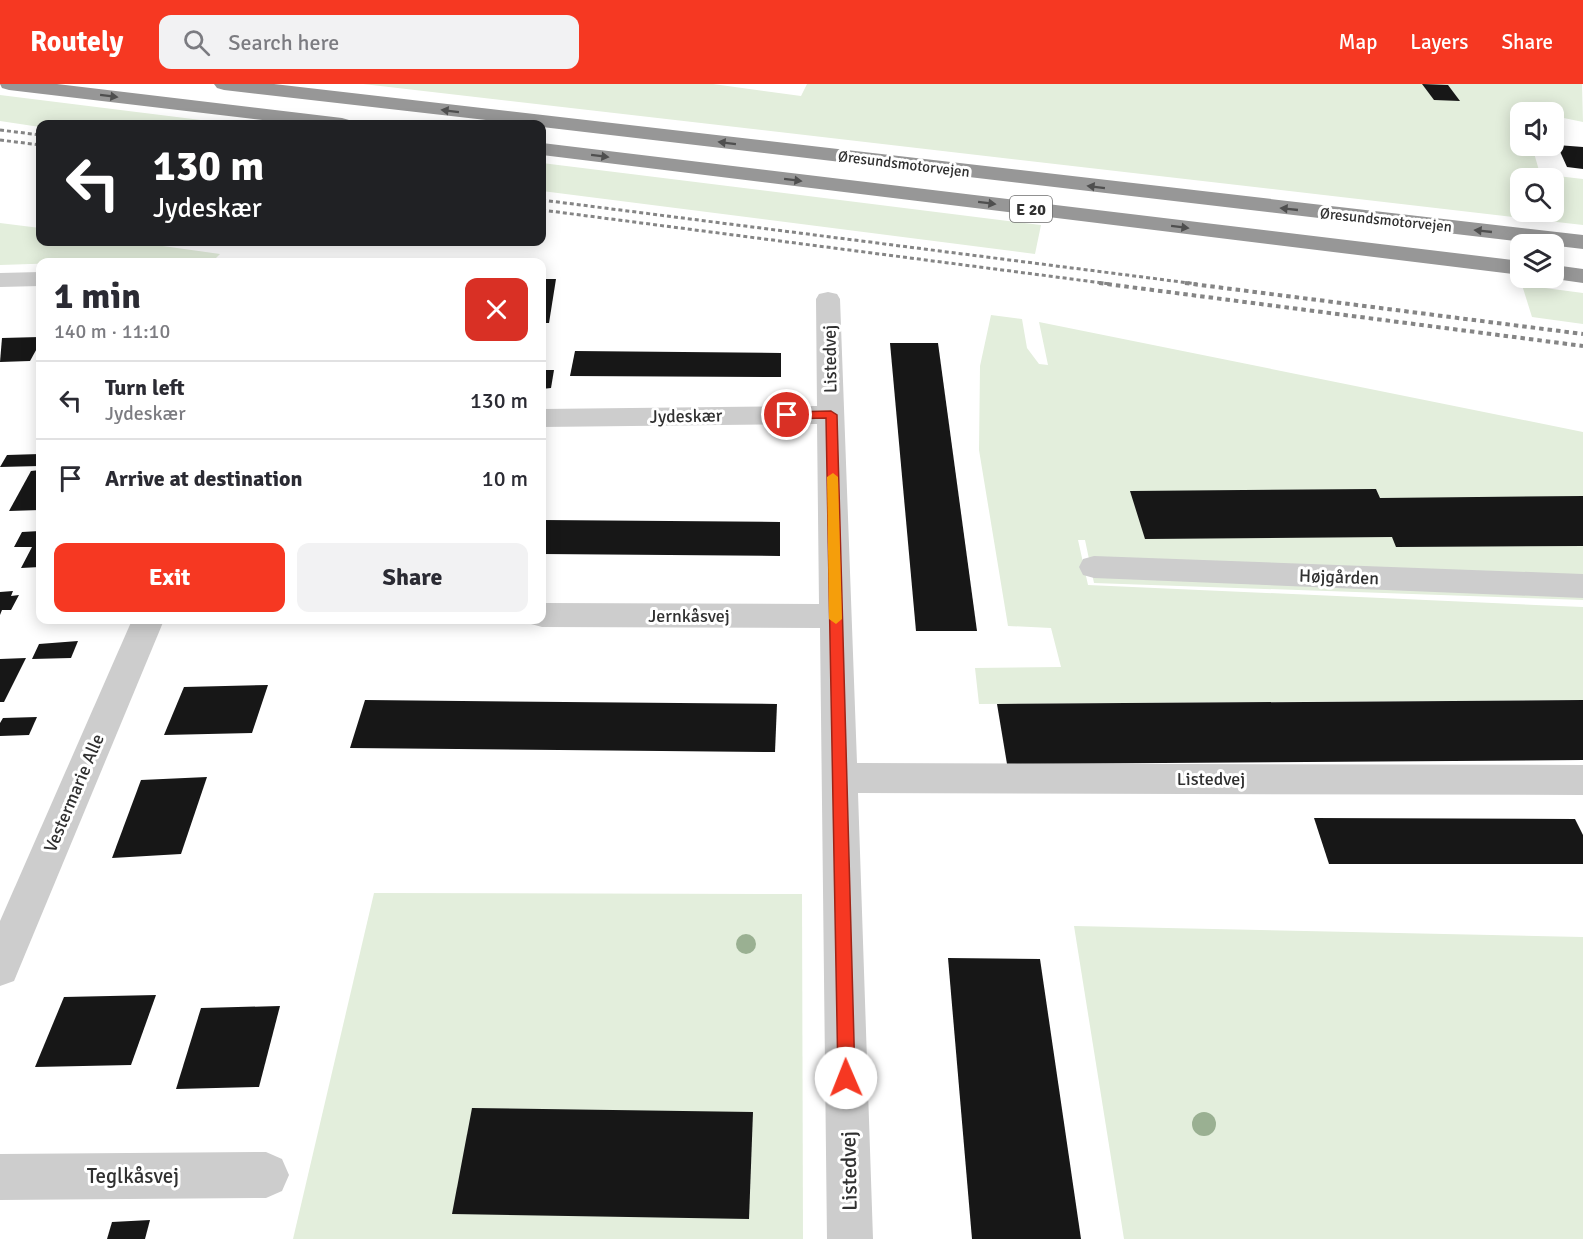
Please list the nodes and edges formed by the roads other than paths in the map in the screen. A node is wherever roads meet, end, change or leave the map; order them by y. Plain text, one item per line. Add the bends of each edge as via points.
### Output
1 (9, 84) edge
2 (224, 84) edge
3 (309, 120) edge
4 (534, 120) edge
5 (546, 121) edge
6 (546, 149) edge
7 (1583, 242) edge
8 (1510, 267) edge
9 (1564, 273) edge
10 (1583, 276) edge
11 (36, 279) edge
12 (0, 280) edge
13 (828, 299) dead end
14 (831, 415) junction
15 (546, 418) edge
16 (1094, 567) dead end
17 (1583, 586) edge
18 (546, 615) edge
19 (836, 616) junction
20 (146, 624) edge
21 (840, 778) junction
22 (1583, 780) edge
23 (0, 967) edge
24 (266, 1175) dead end
25 (0, 1177) edge
26 (850, 1239) edge

1 -> 3 highway
4 -> 2 highway, Øresundsmotorvejen / E 20
7 -> 5 highway, Øresundsmotorvejen / E 20
6 -> 8 highway, Øresundsmotorvejen / E 20
9 - 10 highway
11 - 12 street
13 - 14 street, Listedvej
14 - 15 street, Jydeskær
14 - 19 street, Listedvej
16 - 17 street, Højgården
18 - 19 street, Jernkåsvej
19 - 21 street, Listedvej
20 - 23 street, Vestermarie Alle
21 - 22 street, Listedvej
21 - 26 street, Listedvej
24 - 25 street, Teglkåsvej

